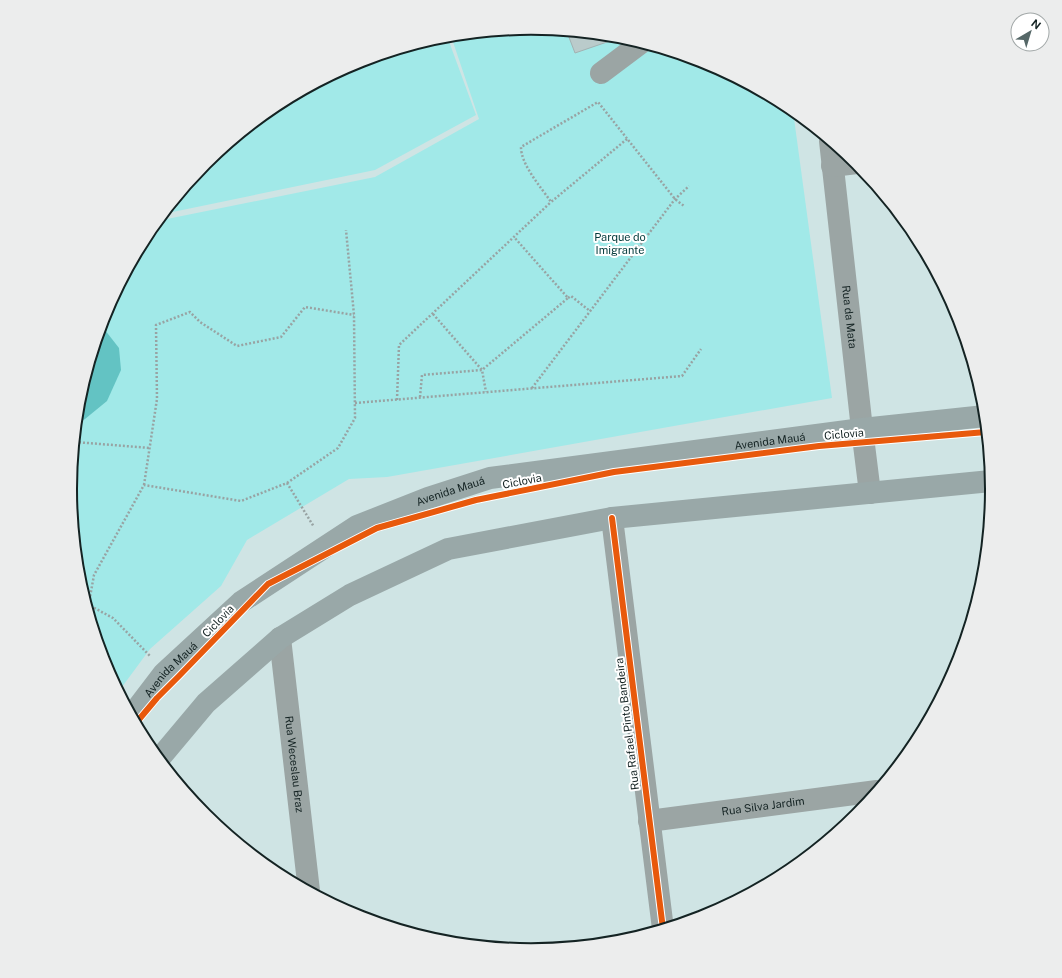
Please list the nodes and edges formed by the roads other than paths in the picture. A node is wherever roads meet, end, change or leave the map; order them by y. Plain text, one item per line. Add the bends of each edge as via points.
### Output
1 (635, 47) edge
2 (600, 73) dead end
3 (831, 149) edge
4 (848, 164) edge
5 (832, 166) junction
6 (979, 417) edge
7 (862, 429) junction
8 (985, 482) edge
9 (870, 493) junction
10 (612, 518) junction
11 (280, 638) junction
12 (135, 711) edge
13 (163, 754) edge
14 (868, 792) edge
15 (649, 821) junction
16 (308, 884) edge
17 (662, 924) edge

1 - 2 street
3 - 5 street, Rua da Mata
4 - 5 street
5 - 7 street, Rua da Mata
6 - 7 main road, Avenida Mauá
7 - 9 street, Rua da Mata
7 - 12 main road, Avenida Mauá via 490,478 428,498 357,526 241,602 164,673
8 - 9 main road
9 - 10 main road
10 - 11 main road via 448,549 350,595
10 - 15 street, Rua Rafael Pinto Bandeira
11 - 13 main road via 206,703
11 - 16 street, Rua Weceslau Braz
14 - 15 street, Rua Silva Jardim
15 - 17 street, Rua Rafael Pinto Bandeira

